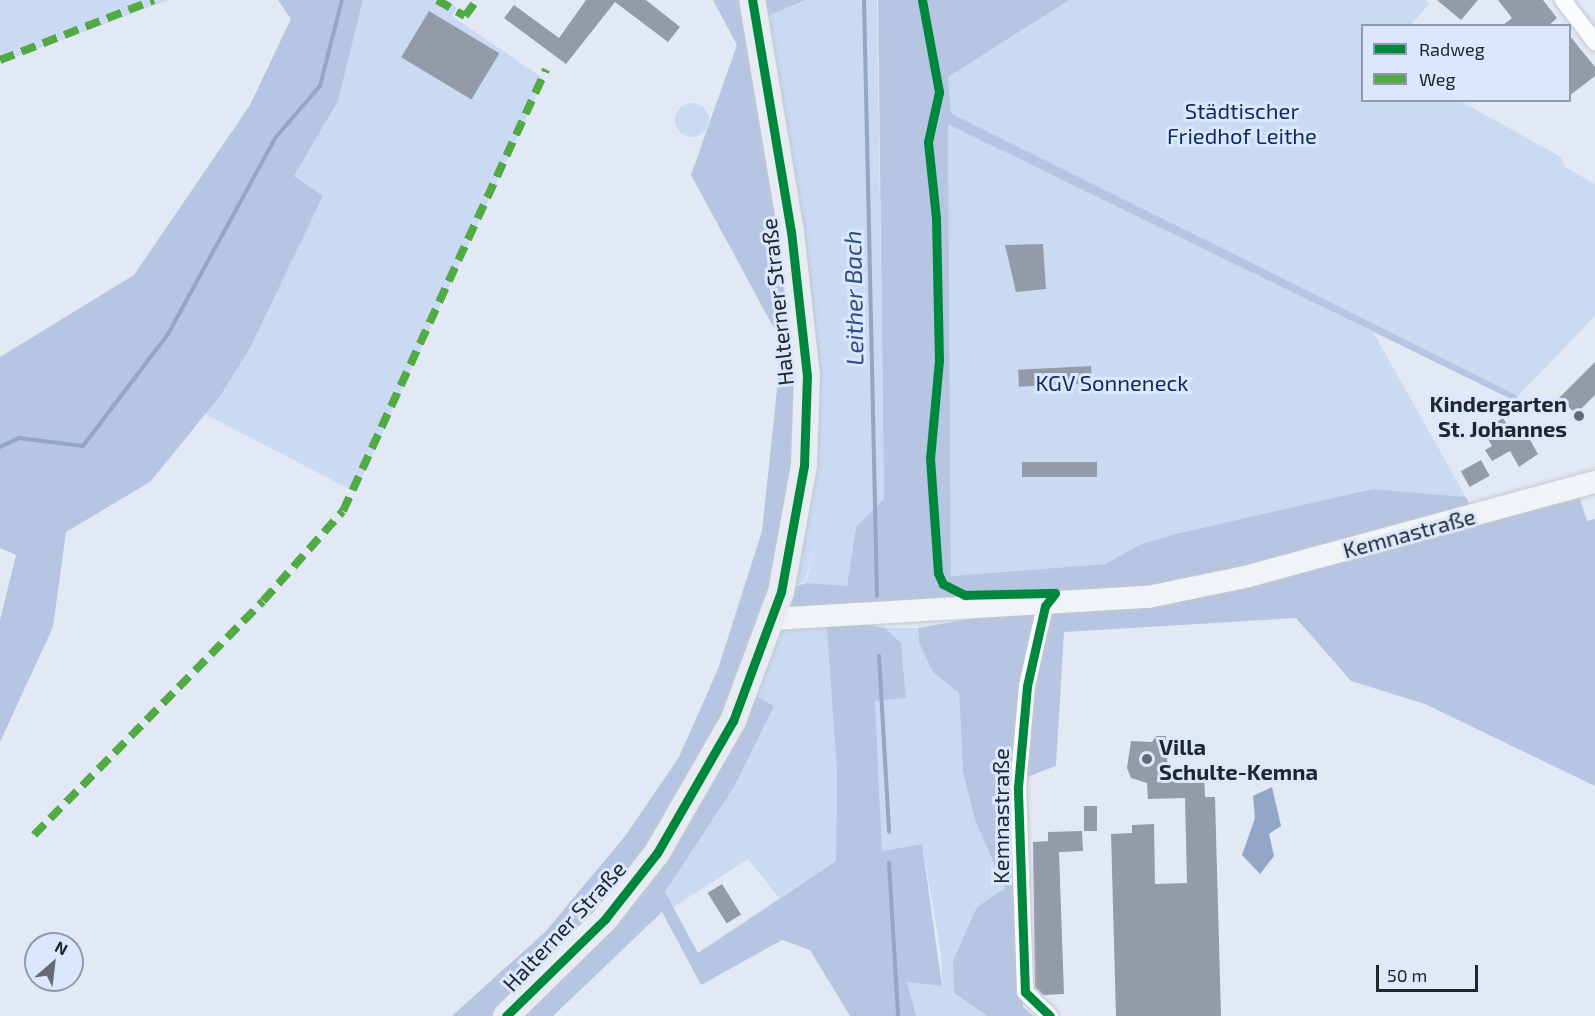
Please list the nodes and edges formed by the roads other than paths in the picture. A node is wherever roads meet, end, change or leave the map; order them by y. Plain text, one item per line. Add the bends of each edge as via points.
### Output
1 (752, 0) edge
2 (1563, 0) edge
3 (1595, 42) edge
4 (1595, 482) edge
5 (1045, 606) junction
6 (773, 619) junction
7 (506, 1016) edge
8 (1050, 1016) edge

1 - 6 main road, Halterner Straße via 807,376 804,465
2 - 3 street
4 - 5 street, Kemnastraße via 1196,589
5 - 6 street, Kemnastraße
5 - 8 street, Kemnastraße via 1027,686 1018,787 1025,992
6 - 7 main road, Halterner Straße via 712,763 657,853 605,919

